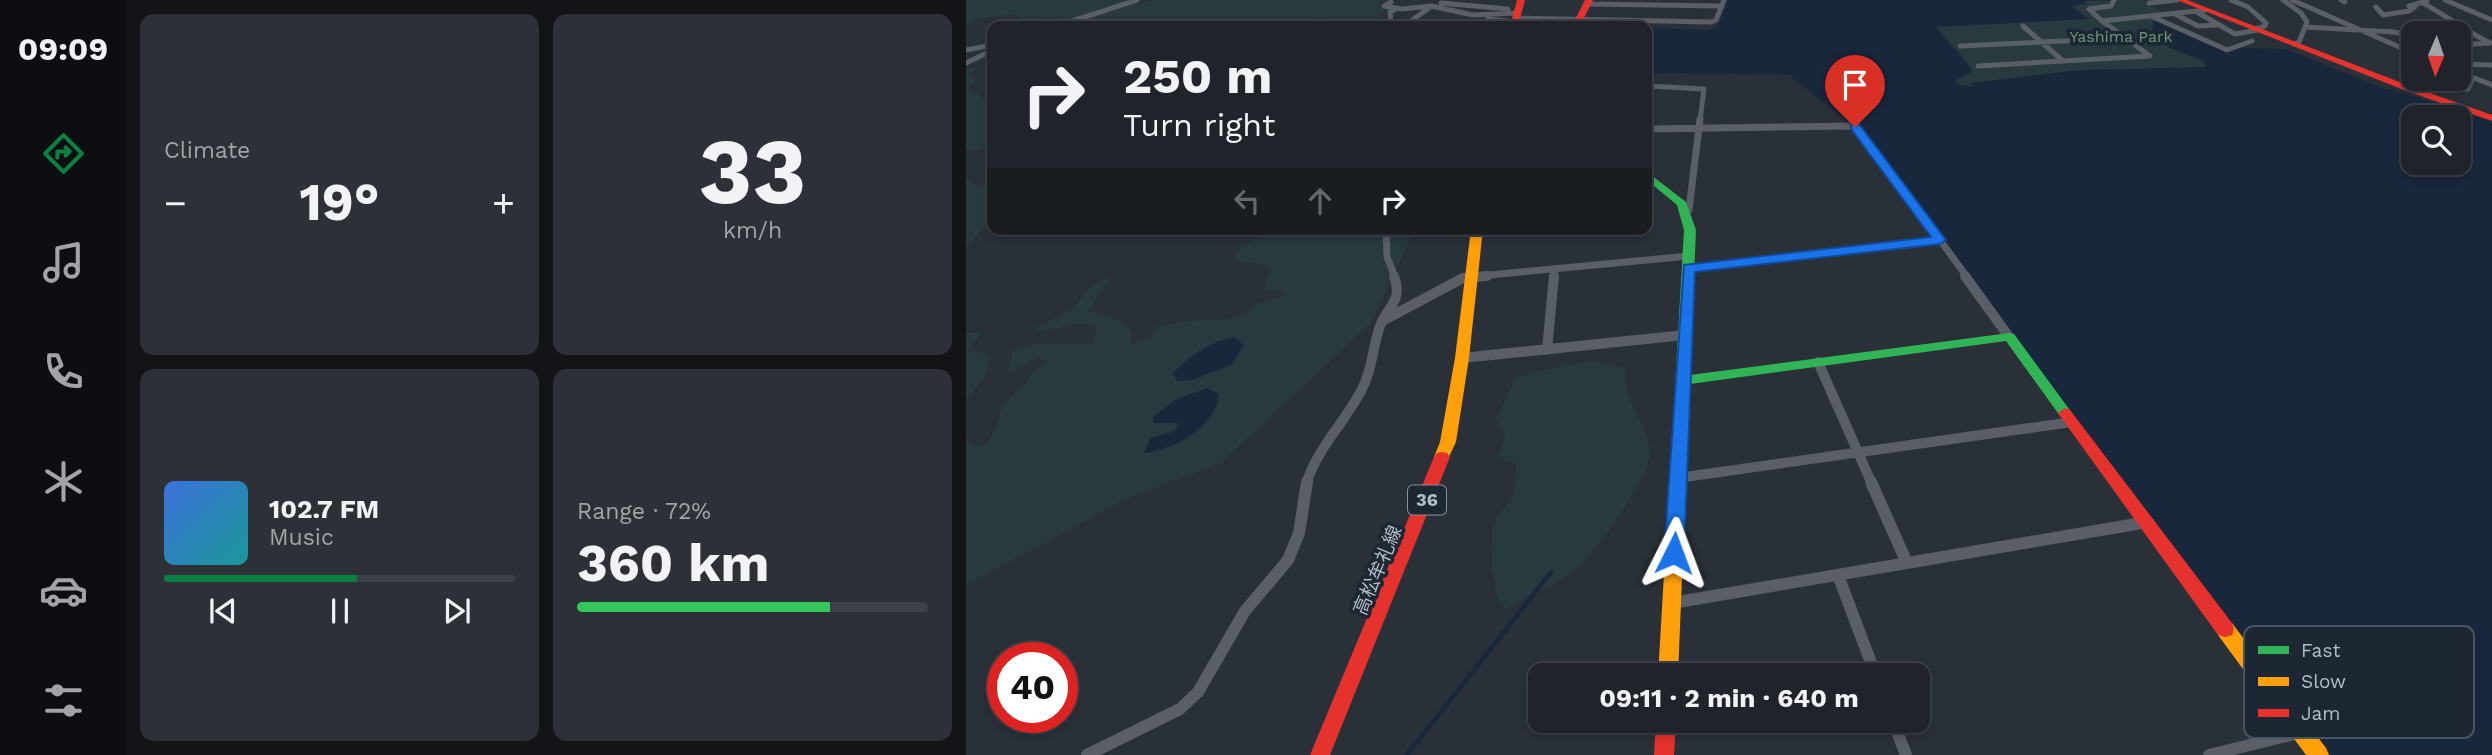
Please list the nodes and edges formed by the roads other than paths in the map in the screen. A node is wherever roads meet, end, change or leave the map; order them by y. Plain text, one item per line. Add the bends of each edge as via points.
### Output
1 (1137, 0) edge
2 (1421, 0) edge
3 (2114, 0) edge
4 (2179, 0) edge
5 (2231, 0) edge
6 (2283, 0) edge
7 (2292, 0) edge
8 (2431, 0) edge
9 (2445, 0) edge
10 (1443, 1) edge
11 (1391, 2) dead end
12 (1588, 2) edge
13 (2421, 2) junction
14 (1664, 3) edge
15 (1723, 3) edge
16 (2149, 3) dead end
17 (1433, 7) junction
18 (2376, 7) dead end
19 (1395, 9) junction
20 (2200, 11) junction
21 (2175, 14) junction
22 (1517, 15) edge
23 (2152, 16) junction
24 (2492, 19) edge
25 (2102, 20) junction
26 (1072, 21) edge
27 (1391, 21) edge
28 (1410, 21) edge
29 (1570, 21) edge
30 (1578, 21) edge
31 (2456, 21) edge
32 (1652, 23) edge
33 (1658, 23) junction
34 (2219, 25) junction
35 (2023, 26) dead end
36 (2198, 26) junction
37 (2188, 27) dead end
38 (2306, 27) junction
39 (2365, 31) junction
40 (2255, 33) junction
41 (2471, 34) edge
42 (2401, 35) edge
43 (2125, 37) junction
44 (2379, 37) junction
45 (2357, 38) dead end
46 (2041, 42) junction
47 (2294, 44) junction
48 (2471, 45) edge
49 (1960, 46) dead end
50 (987, 47) edge
51 (2401, 47) edge
52 (966, 50) edge
53 (987, 53) edge
54 (2063, 61) junction
55 (966, 63) edge
56 (2471, 64) edge
57 (1978, 65) dead end
58 (2492, 65) edge
59 (2471, 77) edge
60 (2474, 78) junction
61 (2492, 83) edge
62 (2471, 84) edge
63 (1652, 86) edge
64 (2401, 86) edge
65 (2416, 91) edge
66 (2492, 118) edge
67 (1698, 128) junction
68 (1652, 129) edge
69 (1652, 179) edge
70 (1689, 210) junction
71 (1386, 235) edge
72 (1476, 235) edge
73 (1940, 240) junction
74 (1689, 262) junction
75 (1555, 268) junction
76 (1471, 277) junction
77 (1384, 320) junction
78 (1685, 335) junction
79 (2009, 337) junction
80 (1548, 350) junction
81 (1462, 358) junction
82 (1818, 362) junction
83 (1683, 380) junction
84 (2072, 422) junction
85 (1859, 452) junction
86 (1678, 478) junction
87 (2148, 522) junction
88 (1907, 563) junction
89 (1838, 575) junction
90 (1672, 603) junction
91 (2244, 653) edge
92 (1669, 663) edge
93 (1871, 663) edge
94 (1665, 733) edge
95 (1898, 733) edge
96 (2278, 738) edge
97 (2306, 738) edge
98 (1087, 755) edge
99 (1320, 755) edge
100 (1664, 755) edge
101 (1906, 755) edge
102 (2209, 755) edge
103 (2319, 755) edge

1 - 26 street
2 - 19 street
3 - 25 street via 2111,6 2090,9
4 - 16 street
4 - 20 street
5 - 40 street via 2266,23
6 - 38 street via 2303,15
7 - 39 street
8 - 13 street
9 - 24 street
10 - 17 street
10 - 22 street
11 - 19 street via 1384,6
12 - 14 street
12 - 30 street
13 - 18 street via 2409,11 2383,15
13 - 31 street
14 - 15 street
14 - 33 street
15 - 33 street via 1711,22
17 - 19 street
17 - 22 street via 1488,19
17 - 28 street
19 - 27 street via 1390,12
20 - 21 street
20 - 34 street
20 - 40 street
21 - 23 street
21 - 36 street
22 - 29 street
23 - 25 street
23 - 40 street via 2227,50
25 - 43 street
32 - 33 street
34 - 36 street
34 - 40 street via 2235,34
35 - 46 street
36 - 37 street
38 - 39 street
38 - 47 street via 2299,43
39 - 42 street
39 - 44 street
40 - 47 street
41 - 48 street via 2490,43
43 - 46 street
43 - 54 street via 2150,56
44 - 45 street
44 - 51 street
46 - 49 street
46 - 54 street
47 - 64 street
50 - 52 street
53 - 55 street
54 - 57 street
56 - 58 street
59 - 60 street
60 - 61 street
60 - 62 street
63 - 67 street via 1704,89
65 - 66 street
67 - 68 street
67 - 70 street
67 - 73 street via 1855,127
69 - 70 street
70 - 74 street
71 - 77 street via 1387,257 1398,286 1397,298
72 - 76 street, 高松牟礼線 / 36
73 - 74 street
73 - 79 street
74 - 75 street
74 - 78 street
75 - 76 street
75 - 80 street
76 - 77 street
76 - 81 street, 高松牟礼線 / 36
77 - 98 street via 1361,391 1314,460 1295,546 1245,611 1213,672 1180,709
78 - 80 street
78 - 83 street
79 - 82 street
79 - 84 street
80 - 81 street
81 - 99 street, 高松牟礼線 / 36 via 1448,442
82 - 83 street
82 - 85 street
83 - 86 street
84 - 85 street
84 - 87 street
85 - 86 street
85 - 88 street
86 - 90 street
87 - 88 street
87 - 91 street
88 - 89 street
89 - 90 street
89 - 93 street
90 - 92 street
94 - 100 street
95 - 101 street
96 - 102 street
97 - 103 street

